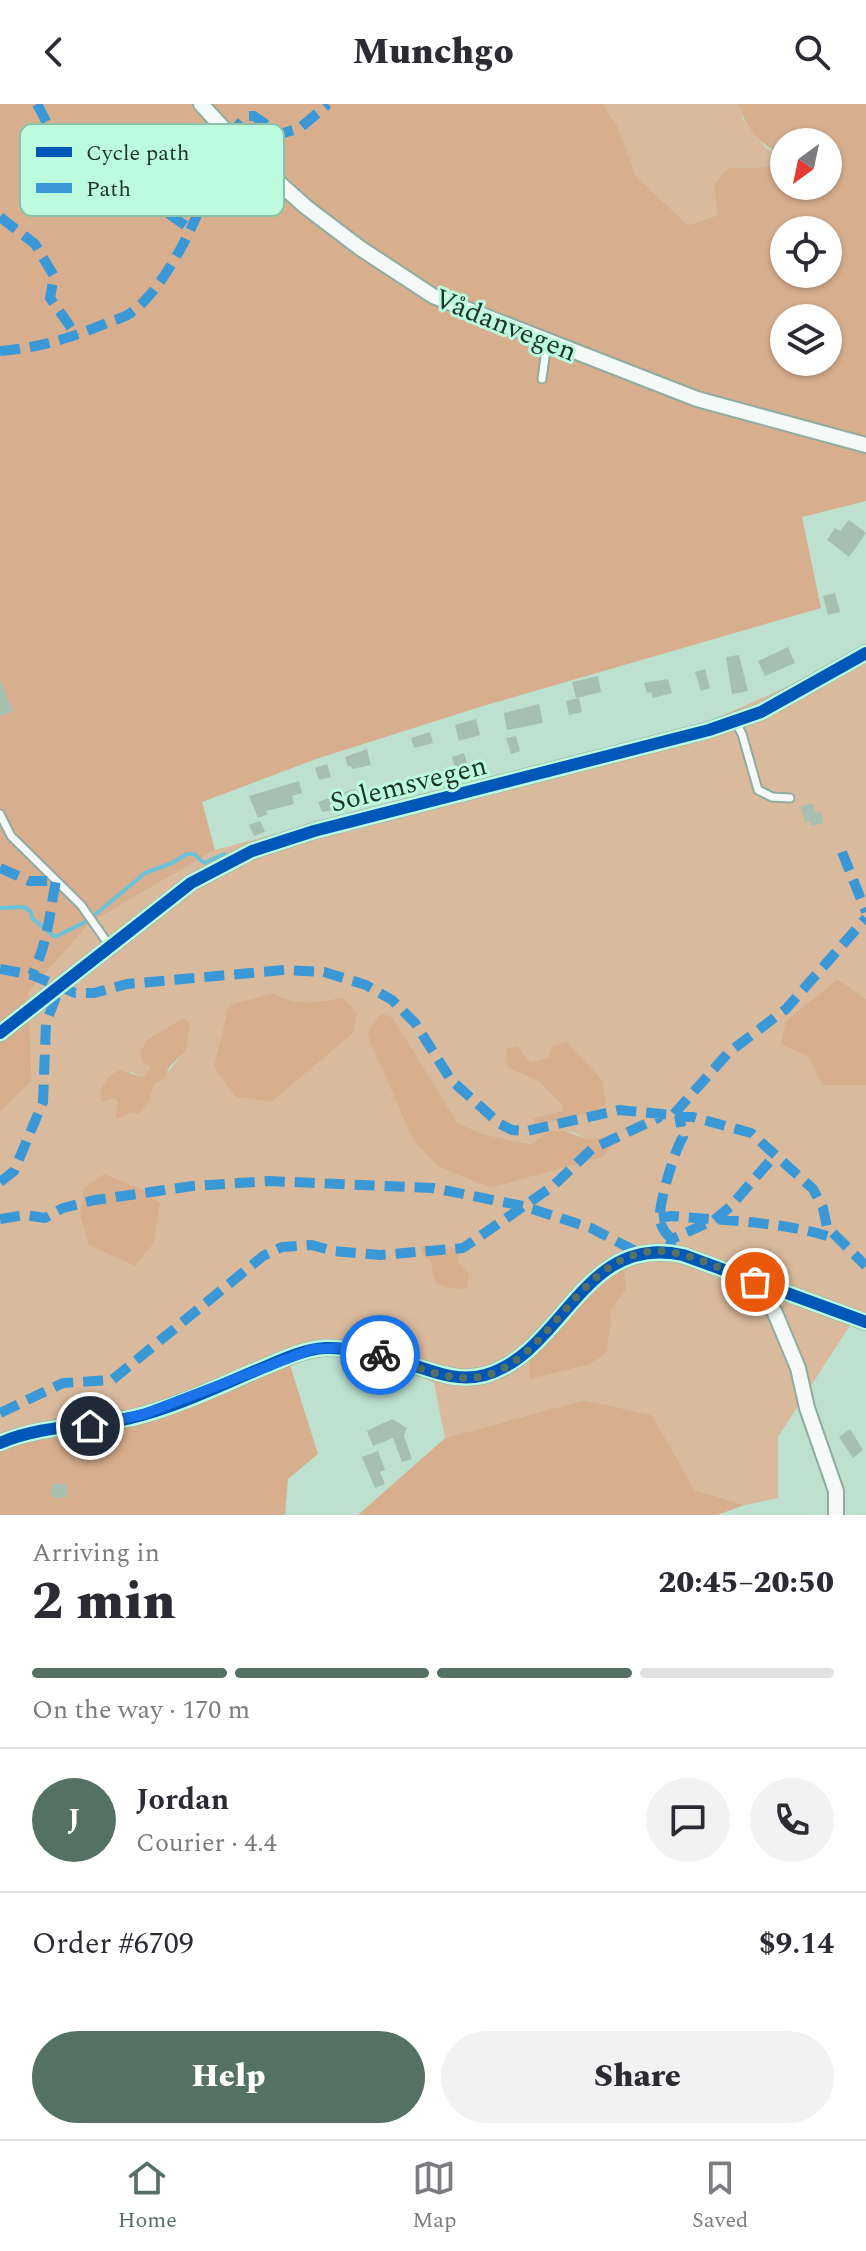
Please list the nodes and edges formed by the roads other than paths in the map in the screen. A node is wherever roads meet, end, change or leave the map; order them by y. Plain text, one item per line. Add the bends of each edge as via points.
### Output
1 (201, 104) edge
2 (217, 124) edge
3 (284, 188) edge
4 (547, 342) junction
5 (542, 379) dead end
6 (866, 445) edge
7 (866, 653) edge
8 (735, 721) junction
9 (790, 798) dead end
10 (0, 814) edge
11 (109, 945) junction
12 (0, 1033) edge
13 (755, 1282) junction
14 (866, 1322) edge
15 (0, 1443) edge
16 (836, 1515) edge

1 - 2 street, Vådanvegen
3 - 4 street, Vådanvegen via 372,257 433,296
4 - 5 lane
4 - 6 street, Vådanvegen via 697,399
7 - 8 street, Solemsvegen via 795,695
8 - 9 lane via 758,790
8 - 11 street, Solemsvegen via 281,840 191,883
10 - 11 lane via 11,836 81,905
11 - 12 street, Solemsvegen
13 - 14 street
13 - 15 street via 683,1255 646,1252 605,1271 513,1362 485,1375 454,1377 378,1354 313,1349 144,1414 40,1430
13 - 16 street via 775,1313 798,1368 836,1491

